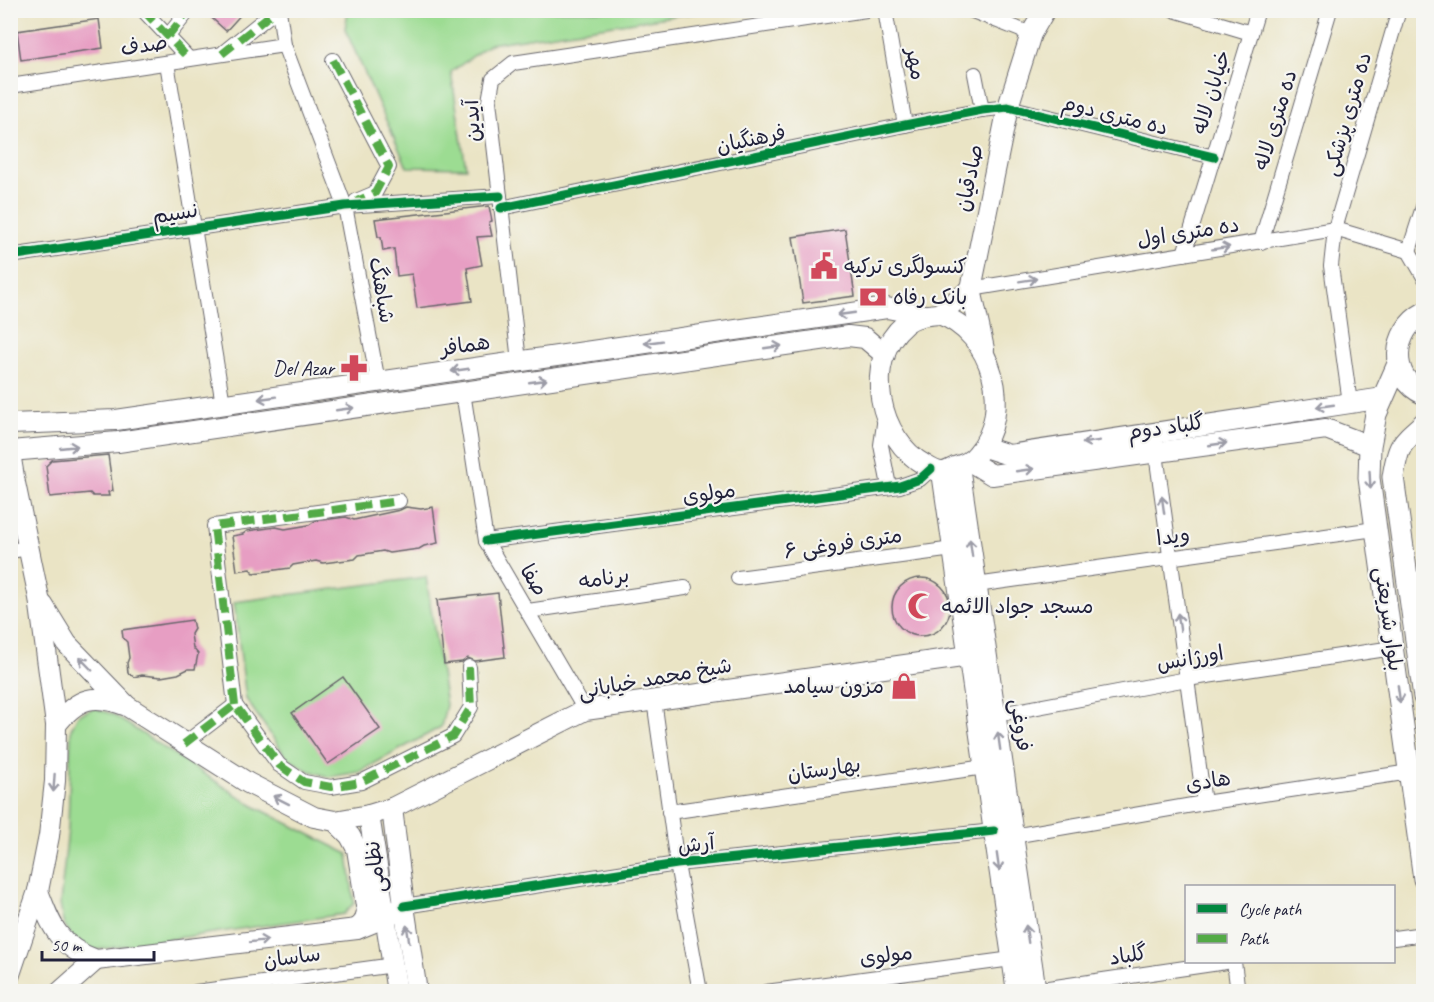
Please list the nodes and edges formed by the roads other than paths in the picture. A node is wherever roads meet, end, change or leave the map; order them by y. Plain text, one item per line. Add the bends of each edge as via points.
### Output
1 (143, 10) edge
2 (189, 10) edge
3 (277, 10) edge
4 (866, 10) edge
5 (885, 10) edge
6 (970, 10) edge
7 (1045, 10) edge
8 (1174, 10) edge
9 (1258, 10) edge
10 (1330, 10) edge
11 (1399, 10) edge
12 (1251, 33) junction
13 (1031, 34) junction
14 (168, 36) junction
15 (284, 45) junction
16 (222, 54) junction
17 (189, 59) junction
18 (333, 60) dead end
19 (167, 63) junction
20 (975, 74) dead end
21 (10, 86) edge
22 (1008, 107) junction
23 (982, 110) junction
24 (905, 125) junction
25 (1214, 157) junction
26 (500, 202) junction
27 (1424, 204) edge
28 (345, 206) junction
29 (194, 228) junction
30 (1335, 230) junction
31 (1260, 242) junction
32 (1409, 251) junction
33 (1184, 254) junction
34 (10, 256) edge
35 (1424, 277) edge
36 (971, 289) junction
37 (1423, 309) edge
38 (932, 314) junction
39 (741, 329) junction
40 (744, 351) junction
41 (985, 353) junction
42 (885, 356) junction
43 (519, 361) junction
44 (1398, 364) junction
45 (378, 382) junction
46 (464, 392) junction
47 (1424, 394) edge
48 (1383, 398) junction
49 (1350, 403) junction
50 (223, 404) junction
51 (1261, 416) junction
52 (885, 417) junction
53 (10, 424) edge
54 (226, 426) junction
55 (1421, 428) edge
56 (1153, 432) junction
57 (1265, 437) junction
58 (1370, 446) junction
59 (984, 447) junction
60 (10, 452) edge
61 (1156, 453) junction
62 (951, 467) junction
63 (889, 486) junction
64 (399, 501) dead end
65 (1375, 529) junction
66 (486, 541) junction
67 (19, 549) edge
68 (953, 549) junction
69 (1170, 557) junction
70 (738, 578) dead end
71 (1415, 579) edge
72 (976, 585) junction
73 (685, 588) dead end
74 (39, 598) junction
75 (528, 611) junction
76 (1393, 648) junction
77 (969, 656) junction
78 (469, 667) dead end
79 (1187, 680) junction
80 (1423, 690) edge
81 (654, 700) junction
82 (235, 705) junction
83 (127, 706) junction
84 (585, 710) junction
85 (995, 715) junction
86 (56, 725) junction
87 (184, 744) junction
88 (1414, 764) edge
89 (985, 767) junction
90 (1204, 802) junction
91 (392, 808) junction
92 (669, 812) junction
93 (369, 815) junction
94 (334, 821) junction
95 (994, 831) junction
96 (1013, 836) junction
97 (677, 864) junction
98 (1424, 879) edge
99 (38, 891) junction
100 (404, 906) junction
101 (384, 918) junction
102 (357, 929) junction
103 (1424, 934) edge
104 (1395, 938) edge
105 (1012, 959) junction
106 (96, 960) junction
107 (1219, 963) edge
108 (1234, 963) edge
109 (394, 965) junction
110 (10, 974) edge
111 (1029, 991) edge
112 (60, 992) edge
113 (196, 992) edge
114 (397, 992) edge
115 (417, 992) edge
116 (700, 992) edge
117 (766, 992) edge
118 (1238, 992) edge

1 - 14 street
2 - 14 street
3 - 15 street, شباهنگ
3 - 16 street
4 - 26 street, آیدین via 513,63 493,79 489,101
5 - 24 street, مهر
6 - 13 street
7 - 13 main road, صادقیان
8 - 12 street
9 - 12 street, خیابان لاله
10 - 31 street, ده متری لاله
11 - 30 street, ده متری پزشکی
12 - 25 street, خیابان لاله
13 - 22 main road, صادقیان
14 - 17 street
15 - 16 street, صدف
15 - 28 street, شباهنگ
16 - 17 street, صدف
17 - 19 street, صدف
18 - 28 street via 389,167 375,193
19 - 21 street, صدف
19 - 29 street, نسیم
20 - 23 street
22 - 23 street, فرهنگیان
22 - 25 street, ده متری دوم
22 - 36 main road, صادقیان
23 - 24 street, فرهنگیان
24 - 26 street, فرهنگیان
25 - 33 street, خیابان لاله
26 - 28 street, فرهنگیان
26 - 43 street, آیدین
27 - 32 street
28 - 29 street, نسیم
28 - 45 street, شباهنگ
29 - 34 street, نسیم
29 - 50 street
30 - 31 street, ده متری اول
30 - 32 street, ده متری اول
30 - 49 street, ده متری پزشکی via 1331,266
33 -> 31 street, ده متری اول
32 - 35 street
36 -> 33 street, ده متری اول
36 - 38 main road
36 - 41 main road
37 - 44 main road, بلوار شریعتى via 1404,329 1399,340
38 -> 39 main road, همافر via 886,308
38 - 41 main road via 962,326
38 - 42 main road via 906,323 892,338
39 - 40 main road
39 -> 43 main road, همافر
40 -> 42 main road via 848,336 865,338
46 -> 40 main road
41 - 59 main road via 996,398
42 - 52 main road via 880,387
43 -> 45 main road, همافر
44 - 47 main road via 1409,384
44 - 48 main road, بلوار شریعتى
45 -> 50 main road, همافر
54 -> 46 main road
46 - 66 street, صفا
48 - 49 main road, گلباد دوم
48 - 58 main road, بلوار شریعتى
49 -> 51 main road, گلباد دوم
50 - 53 main road, همافر via 116,420
50 - 54 main road
51 - 56 main road, گلباد دوم
51 - 57 main road
52 - 62 main road via 891,431 914,459
52 - 63 street via 881,445
60 -> 54 main road
55 - 71 main road, بلوار شریعتى via 1396,452 1393,477
56 -> 59 main road, گلباد دوم via 1009,455
56 - 61 street
57 - 58 main road, گلباد دوم via 1326,429
61 -> 57 main road, گلباد دوم
58 -> 65 main road, بلوار شریعتى
59 - 62 main road
60 - 67 main road
62 -> 61 main road, گلباد دوم via 992,475
69 -> 61 street
62 - 63 street, مولوی via 912,483
62 - 68 main road, فروغى
72 -> 62 main road, فروغى
63 - 66 street, مولوی
64 - 82 street via 214,526
65 - 69 street, ویدا
65 - 76 main road, بلوار شریعتى
66 - 75 street, صفا
67 - 74 main road
68 - 70 street, ۶ متری فروغی
68 - 77 main road, فروغى
69 - 72 street, ویدا
79 -> 69 street
71 - 80 main road, بلوار شریعتى
72 - 85 main road, فروغى
73 - 75 street, برنامه
83 -> 74 main road via 67,644
74 - 86 main road
75 - 84 street, صفا
76 - 79 street, اورژانس
76 -> 88 main road, بلوار شریعتى
77 - 81 main road, شیخ محمد خیابانی
77 - 89 main road, فروغى
78 - 82 street via 471,707 453,736 361,782 331,787 304,782 279,765
79 - 85 street, اورژانس
79 - 90 street
81 - 84 main road, شیخ محمد خیابانی
81 - 92 street
82 - 87 street
83 - 86 main road via 108,699 87,700 69,709
83 - 87 main road
84 - 91 main road, شیخ محمد خیابانی
96 -> 85 main road, فروغى
86 -> 99 main road via 53,803
94 -> 87 main road via 314,817
88 - 90 street, هادی
88 - 98 main road, بلوار شریعتى
89 - 92 street, بهارستان
89 - 95 main road, فروغى
90 - 96 street, هادی
91 - 93 main road, شیخ محمد خیابانی
91 - 100 main road, نظامی
92 - 97 street
93 - 94 main road, شیخ محمد خیابانی
93 - 101 main road, نظامی
94 - 102 main road via 357,849 367,912
95 - 97 street, آرش
95 -> 105 main road, فروغى
111 -> 96 main road, فروغى
97 - 100 street, آرش
97 - 116 street
99 - 106 main road via 62,941
99 - 110 main road
100 - 101 main road
115 -> 100 main road, نظامی
101 - 102 main road
101 - 109 main road, نظامی
106 -> 102 main road
103 - 104 street
105 - 111 main road, فروغى
105 - 117 street, مولوی
106 - 112 main road
107 - 111 street, گلباد
108 - 118 street
109 - 113 street, ساسان
109 - 114 main road, نظامی

